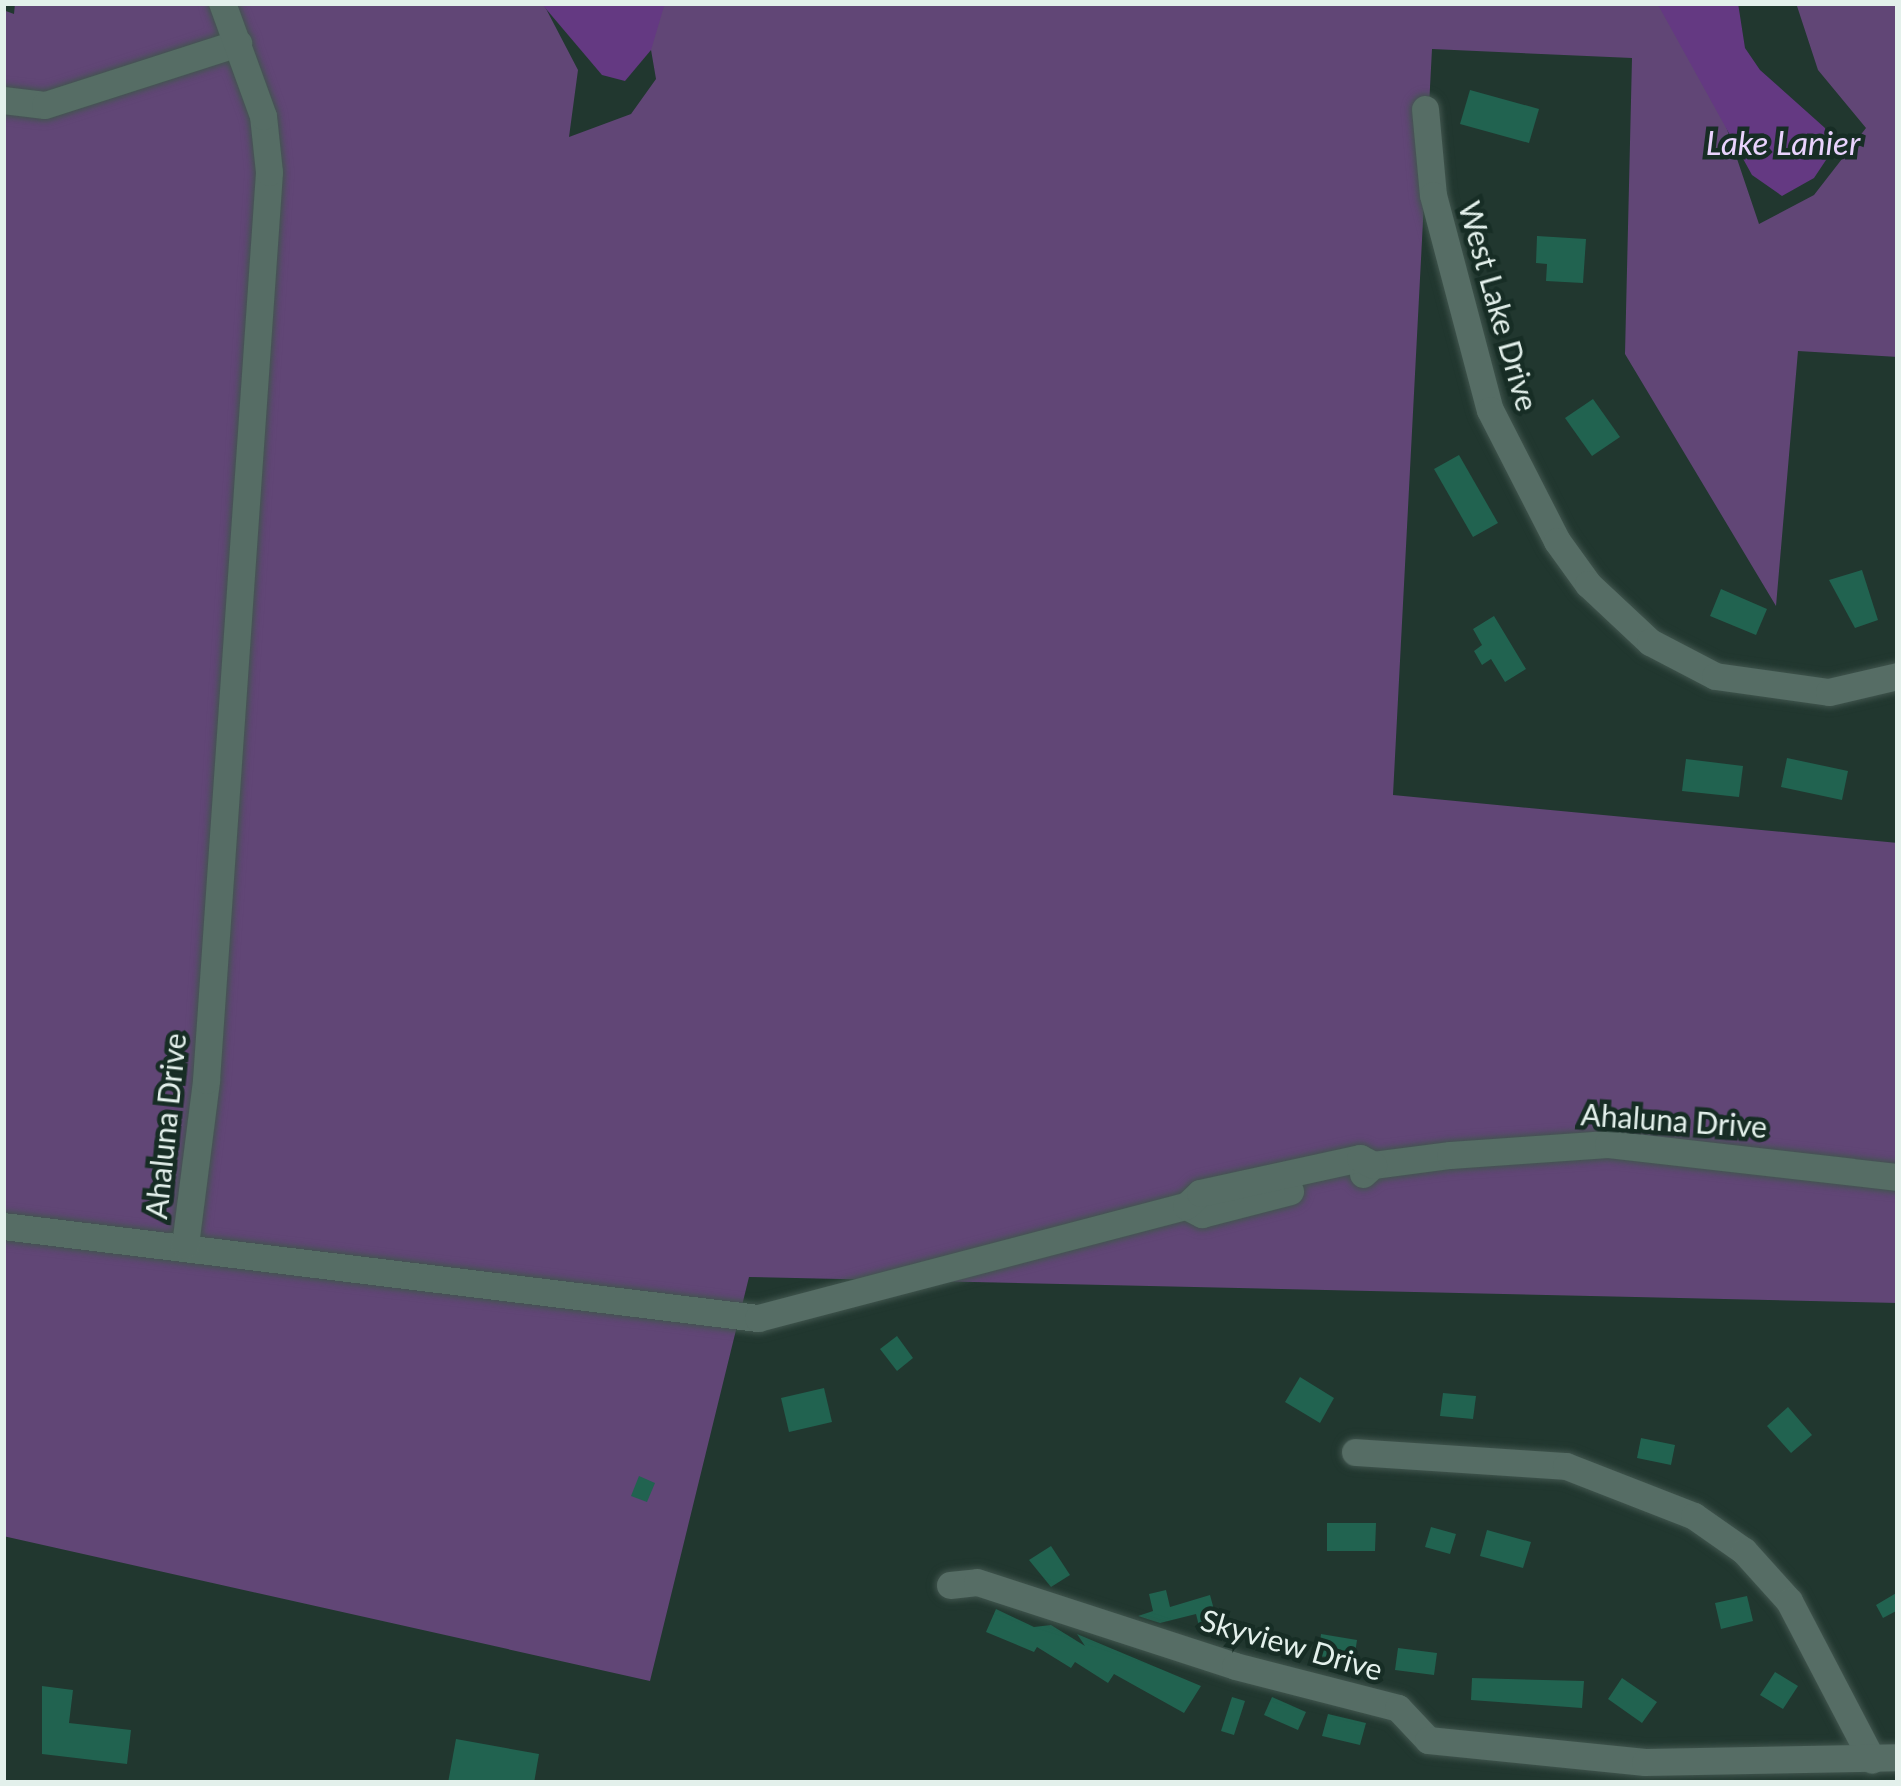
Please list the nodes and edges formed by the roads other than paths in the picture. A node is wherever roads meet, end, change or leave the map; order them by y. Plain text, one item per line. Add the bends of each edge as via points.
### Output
1 (222, 3) edge
2 (238, 43) junction
3 (3, 100) edge
4 (1425, 109) dead end
5 (1898, 676) edge
6 (1898, 1177) edge
7 (3, 1226) edge
8 (184, 1245) junction
9 (1355, 1452) dead end
10 (950, 1585) dead end
11 (1885, 1759) edge

1 - 2 street, Ahaluna Drive
2 - 3 street via 45,105
2 - 8 street, Ahaluna Drive via 263,116 269,172 206,1079
4 - 5 street, West Lake Drive via 1432,195 1490,410 1588,584 1650,642 1715,676 1829,692
6 - 8 street, Ahaluna Drive via 1608,1144 1373,1165 1363,1175 1202,1214 1186,1206 758,1318
7 - 8 street
9 - 11 street via 1566,1466 1694,1516 1744,1551 1789,1600
10 - 11 street, Skyview Drive via 976,1582 1235,1666 1398,1708 1429,1740 1645,1762

